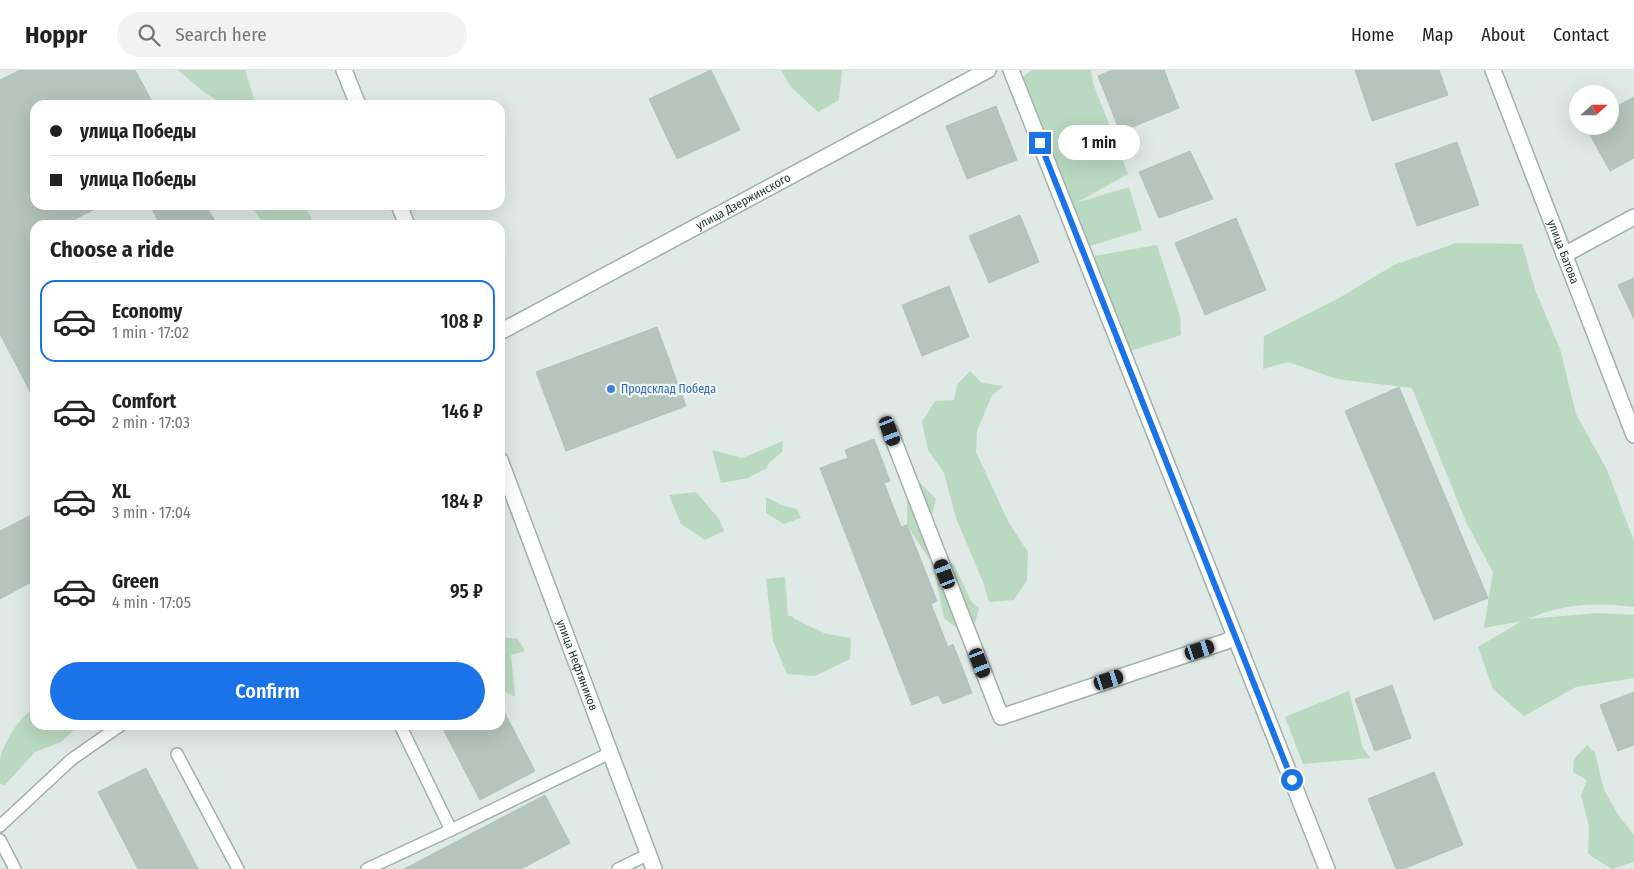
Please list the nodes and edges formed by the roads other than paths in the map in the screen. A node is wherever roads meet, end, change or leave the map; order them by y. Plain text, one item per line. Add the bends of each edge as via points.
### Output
1 (344, 70) edge
2 (988, 70) edge
3 (1011, 70) edge
4 (1493, 70) edge
5 (356, 100) edge
6 (1634, 217) edge
7 (1564, 255) junction
8 (505, 329) edge
9 (890, 431) dead end
10 (1634, 434) edge
11 (505, 473) edge
12 (1236, 638) junction
13 (114, 730) edge
14 (402, 730) edge
15 (610, 753) junction
16 (177, 754) dead end
17 (0, 826) edge
18 (451, 830) junction
19 (0, 840) edge
20 (649, 854) junction
21 (15, 869) edge
22 (238, 869) edge
23 (367, 869) edge
24 (618, 869) edge
25 (654, 869) edge
26 (1327, 869) edge

1 - 5 street
2 - 8 street, улица Дзержинского
3 - 12 street
4 - 7 street, улица Батова
6 - 7 street
7 - 10 street, улица Батова
9 - 12 street via 1001,716
11 - 15 street, улица Нефтяников
12 - 26 street
13 - 17 lane via 72,758
14 - 18 lane
15 - 18 lane
15 - 20 street, улица Нефтяников
16 - 22 lane
18 - 23 lane
19 - 21 lane
20 - 24 lane
20 - 25 street, улица Нефтяников

